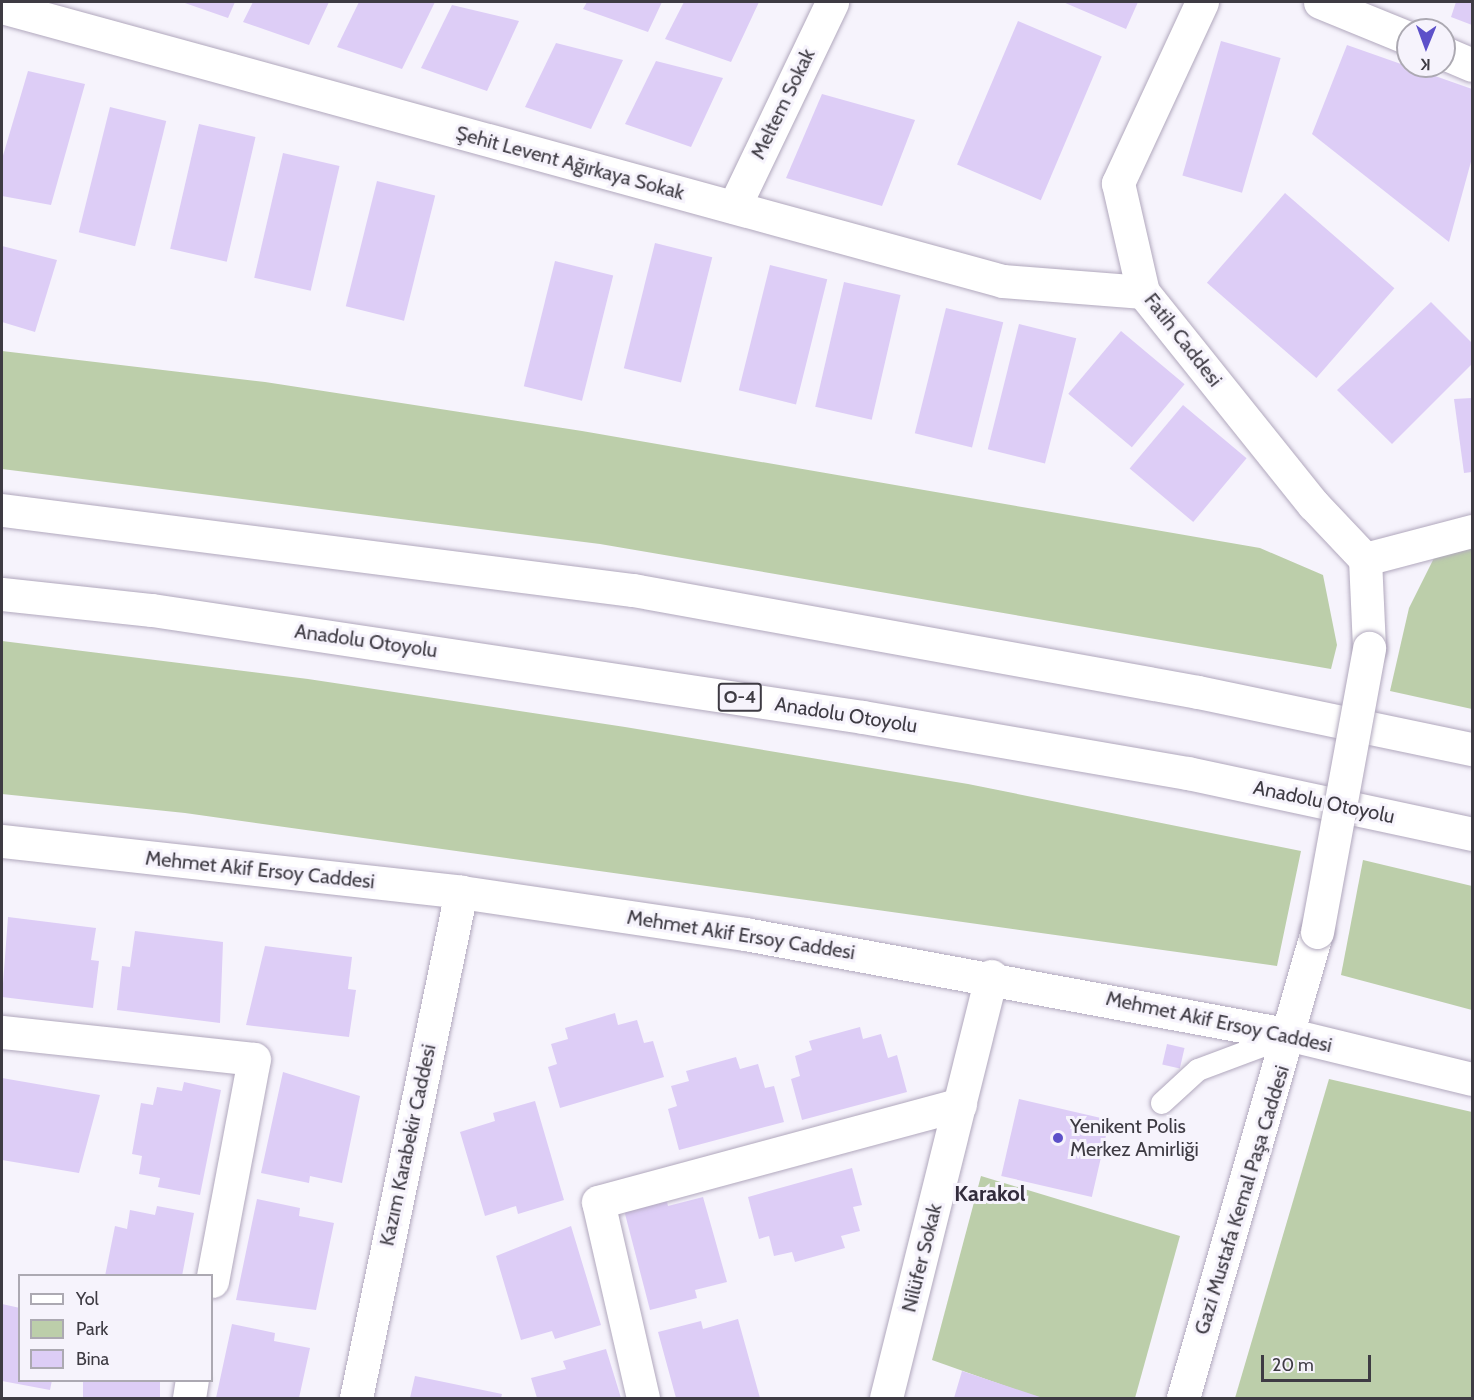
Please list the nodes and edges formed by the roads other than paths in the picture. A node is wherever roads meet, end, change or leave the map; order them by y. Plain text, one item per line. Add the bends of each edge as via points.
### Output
1 (832, 2) edge
2 (1202, 2) edge
3 (1320, 2) edge
4 (2, 4) edge
5 (1396, 33) edge
6 (1456, 58) edge
7 (1473, 65) edge
8 (734, 207) junction
9 (1143, 292) junction
10 (2, 510) edge
11 (1473, 531) edge
12 (1365, 559) junction
13 (2, 594) edge
14 (1473, 749) edge
15 (1473, 834) edge
16 (2, 841) edge
17 (461, 892) junction
18 (991, 976) junction
19 (2, 1032) edge
20 (1291, 1035) junction
21 (1473, 1079) edge
22 (1162, 1103) dead end
23 (960, 1104) junction
24 (213, 1276) edge
25 (192, 1382) edge
26 (189, 1398) edge
27 (356, 1398) edge
28 (643, 1398) edge
29 (886, 1398) edge
30 (1183, 1398) edge

1 - 8 main road, Meltem Sokak
2 - 9 main road, Fatih Caddesi via 1118,183
3 - 5 main road
4 - 8 main road, Şehit Levent Ağırkaya Sokak
6 - 7 main road
8 - 9 main road, Şehit Levent Ağırkaya Sokak via 1003,281
9 - 12 main road, Fatih Caddesi via 1313,504
10 - 14 main road via 633,590 1198,692
11 - 12 main road
12 - 20 main road, Gazi Mustafa Kemal Paşa Caddesi, bridge via 1370,648 1317,932
13 - 15 main road, Anadolu Otoyolu / O-4 via 199,617 852,715 1188,773
16 - 17 main road, Mehmet Akif Ersoy Caddesi
17 - 18 main road, Mehmet Akif Ersoy Caddesi
17 - 27 main road, Kazım Karabekir Caddesi
18 - 20 main road, Mehmet Akif Ersoy Caddesi
18 - 23 main road, Nilüfer Sokak
19 - 24 main road via 254,1059
20 - 21 main road, Mehmet Akif Ersoy Caddesi
20 - 22 lane via 1198,1070
20 - 30 main road, Gazi Mustafa Kemal Paşa Caddesi
23 - 28 main road via 598,1202
23 - 29 main road, Nilüfer Sokak
25 - 26 main road

